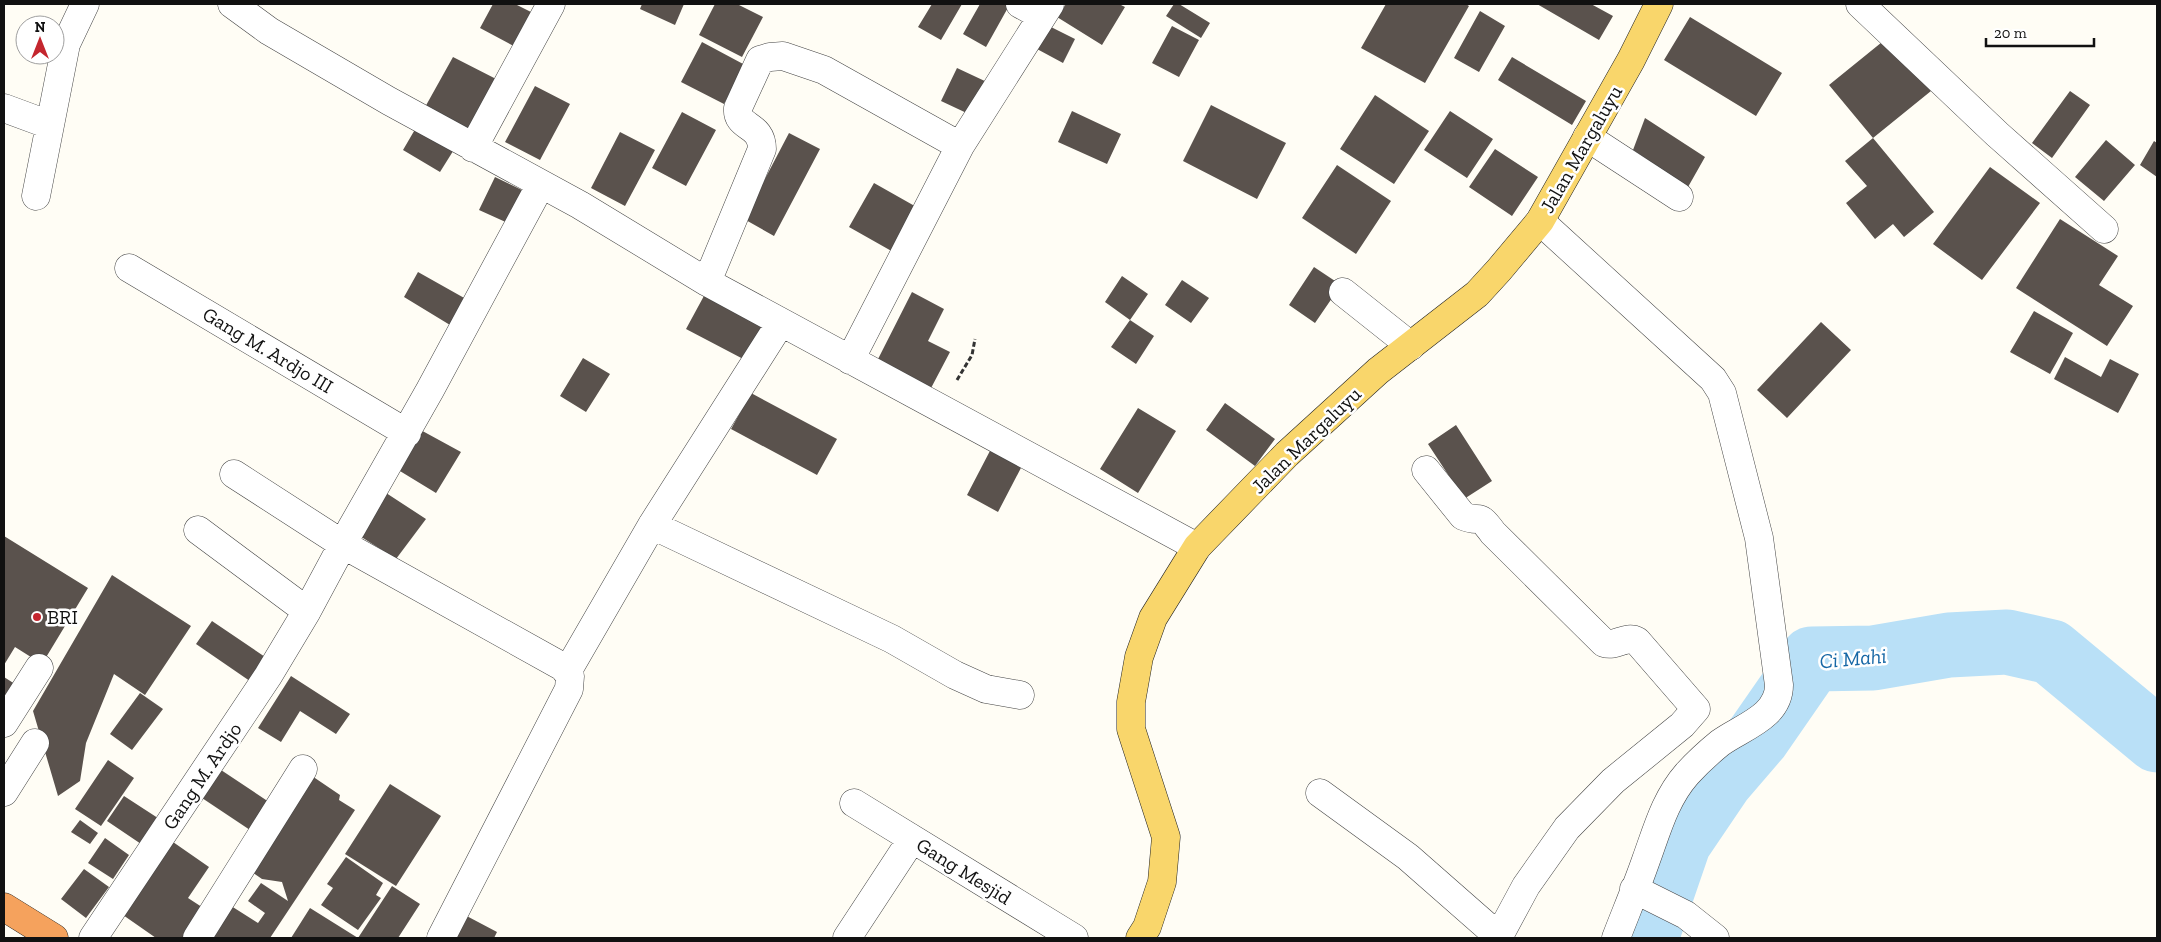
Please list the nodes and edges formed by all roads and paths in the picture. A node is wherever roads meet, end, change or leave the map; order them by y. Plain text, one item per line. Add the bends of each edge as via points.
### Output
1 (85, 4) edge
2 (232, 4) edge
3 (551, 4) edge
4 (1660, 4) edge
5 (1860, 4) edge
6 (1037, 8) edge
7 (4, 108) edge
8 (50, 125) junction
9 (1587, 137) junction
10 (960, 146) junction
11 (473, 148) junction
12 (541, 184) junction
13 (36, 196) dead end
14 (1679, 197) dead end
15 (1540, 221) junction
16 (2104, 229) dead end
17 (129, 268) dead end
18 (707, 282) junction
19 (1343, 292) dead end
20 (780, 322) junction
21 (975, 339) dead end
22 (1411, 346) junction
23 (850, 360) junction
24 (941, 410) junction
25 (407, 433) junction
26 (1426, 470) dead end
27 (234, 474) dead end
28 (652, 525) junction
29 (198, 530) dead end
30 (344, 546) junction
31 (1197, 547) junction
32 (308, 611) junction
33 (38, 668) dead end
34 (567, 672) junction
35 (1020, 695) dead end
36 (1696, 709) junction
37 (4, 723) edge
38 (35, 743) dead end
39 (1720, 744) junction
40 (303, 769) dead end
41 (4, 792) edge
42 (1320, 793) dead end
43 (854, 803) dead end
44 (912, 839) junction
45 (1641, 892) junction
46 (4, 907) edge
47 (1498, 937) edge
48 (54, 938) edge
49 (93, 938) edge
50 (198, 938) edge
51 (441, 938) edge
52 (847, 938) edge
53 (1074, 938) edge
54 (1140, 938) edge
55 (1616, 938) edge
56 (1715, 938) edge

1 - 8 street via 66,44
2 - 11 street via 269,31
3 - 11 street
4 - 9 main road, Jalan Margaluyu
5 - 16 street via 1997,134
6 - 10 street
7 - 8 street
8 - 13 street
9 - 14 street
9 - 15 main road, Jalan Margaluyu
10 - 18 street via 824,70 783,56 760,60 738,114 740,120 762,139 762,149
10 - 23 street
11 - 12 street
12 - 18 street
12 - 25 street, Gang M. Ardjo
15 - 22 main road, Jalan Margaluyu via 1477,294
15 - 39 street via 1713,378 1722,393 1759,538 1779,694 1764,716
17 - 25 street, Gang M. Ardjo III
18 - 20 street
19 - 22 street
20 - 23 street
20 - 28 street
21 - 24 path via 972,355
22 - 31 main road, Jalan Margaluyu via 1378,371 1288,454
23 - 24 street
24 - 31 street
25 - 30 street, Gang M. Ardjo
26 - 36 street via 1463,516 1480,518 1485,522 1604,644 1635,639
27 - 30 street
28 - 34 street
28 - 35 street via 892,639 955,675 986,689
29 - 32 street
30 - 32 street, Gang M. Ardjo
30 - 34 street
31 - 54 main road, Jalan Margaluyu via 1153,618 1139,657 1131,702 1131,729 1166,837 1162,882
32 - 49 street, Gang M. Ardjo
33 - 37 street
34 - 51 street via 570,676 569,689
36 - 39 street
36 - 47 street via 1682,725 1613,781 1567,828 1526,886
38 - 41 street
39 - 45 street via 1686,775 1672,794 1646,861
40 - 50 street
42 - 47 street via 1408,857
43 - 44 street, Gang Mesjid
44 - 52 street
44 - 53 street, Gang Mesjid
45 - 55 street
45 - 56 street via 1686,916
46 - 48 highway

